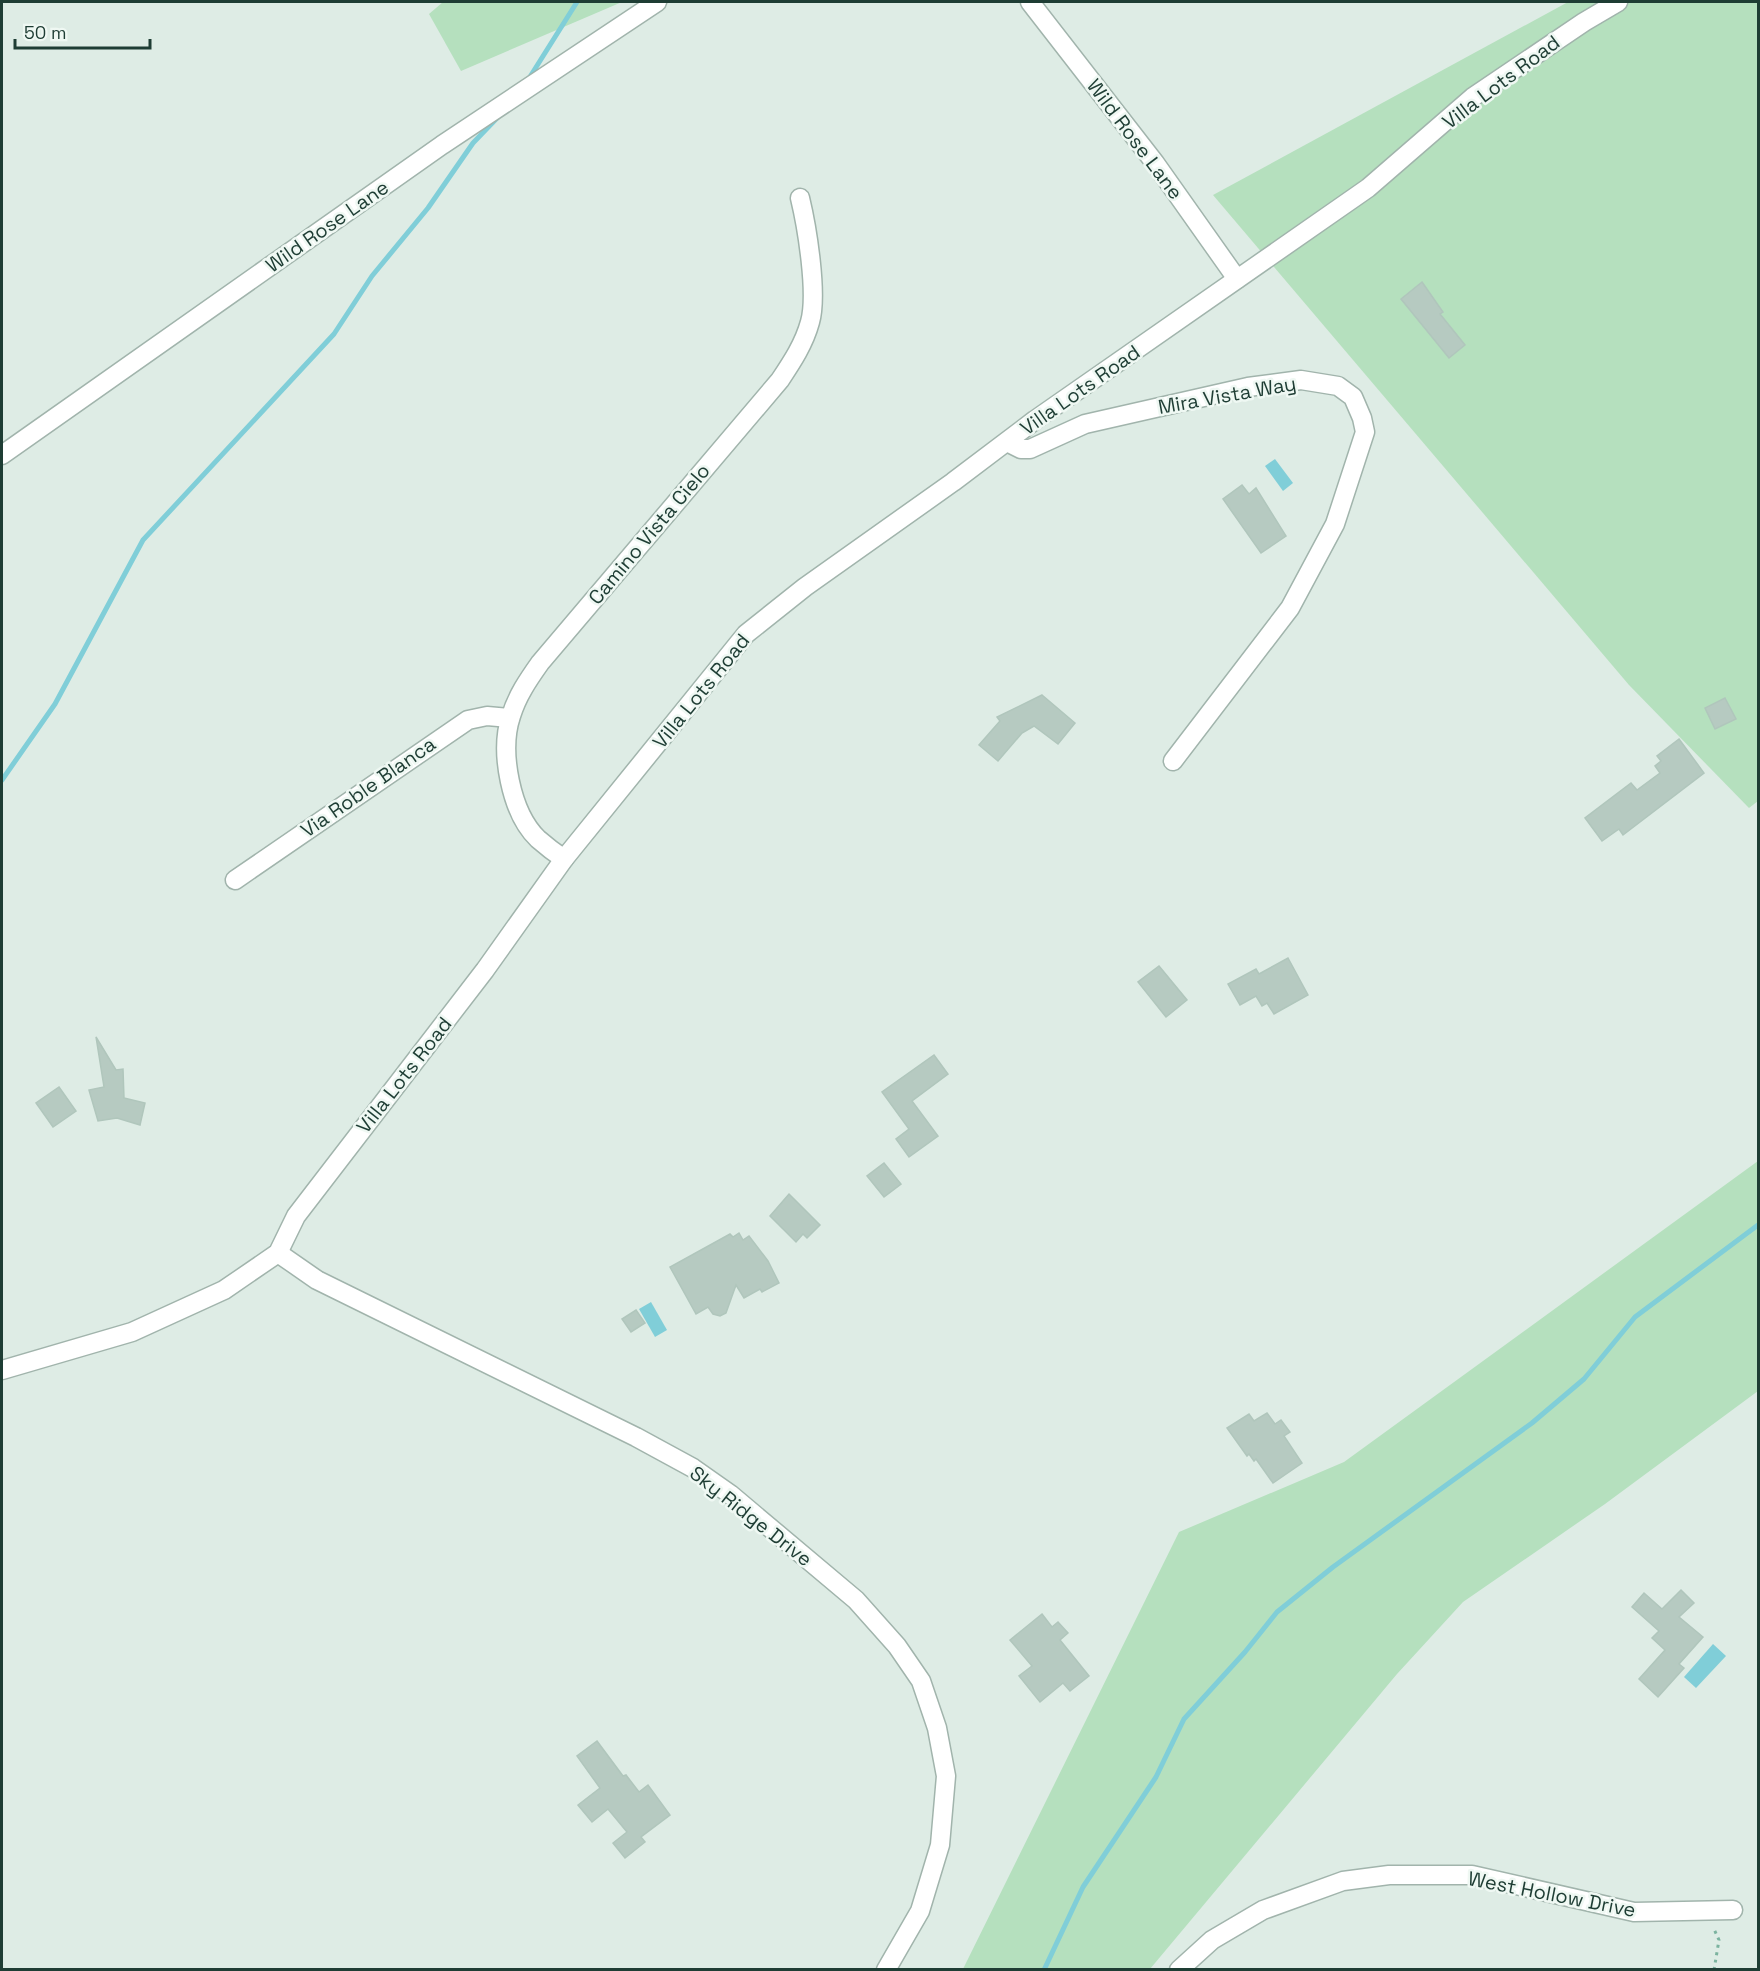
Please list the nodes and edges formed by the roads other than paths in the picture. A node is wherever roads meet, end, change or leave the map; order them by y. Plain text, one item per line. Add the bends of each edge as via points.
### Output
1 (657, 2) edge
2 (1030, 2) edge
3 (1618, 2) edge
4 (800, 198) dead end
5 (1237, 279) junction
6 (1007, 442) junction
7 (2, 455) edge
8 (510, 718) junction
9 (1173, 760) dead end
10 (564, 859) junction
11 (235, 880) dead end
12 (278, 1253) junction
13 (2, 1370) edge
14 (1734, 1910) dead end
15 (886, 1970) edge
16 (1179, 1970) edge

1 - 7 street, Wild Rose Lane via 442,145
2 - 5 street, Wild Rose Lane via 1155,164
3 - 5 street, Villa Lots Road via 1473,98 1368,188
4 - 8 street, Camino Vista Cielo via 812,290 811,321 799,351 780,380 540,663 523,687
5 - 6 street, Villa Lots Road
6 - 9 street, Mira Vista Way via 1030,449 1085,424 1248,387 1301,380 1338,386 1353,397 1365,432 1335,524 1290,608
6 - 10 street, Villa Lots Road via 746,634
8 - 10 street, Camino Vista Cielo via 510,786 522,817 537,838
8 - 11 street, Via Roble Blanca via 487,716 468,720
10 - 12 street, Villa Lots Road via 485,970 296,1216
12 - 13 street, Villa Lots Road via 224,1290 132,1332
12 - 15 street, Sky Ridge Drive via 317,1280 693,1468 730,1494 856,1600 897,1646 921,1681 937,1728 946,1776 940,1845 920,1911
14 - 16 street, West Hollow Drive via 1634,1912 1472,1875 1389,1875 1343,1881 1263,1910 1212,1940

